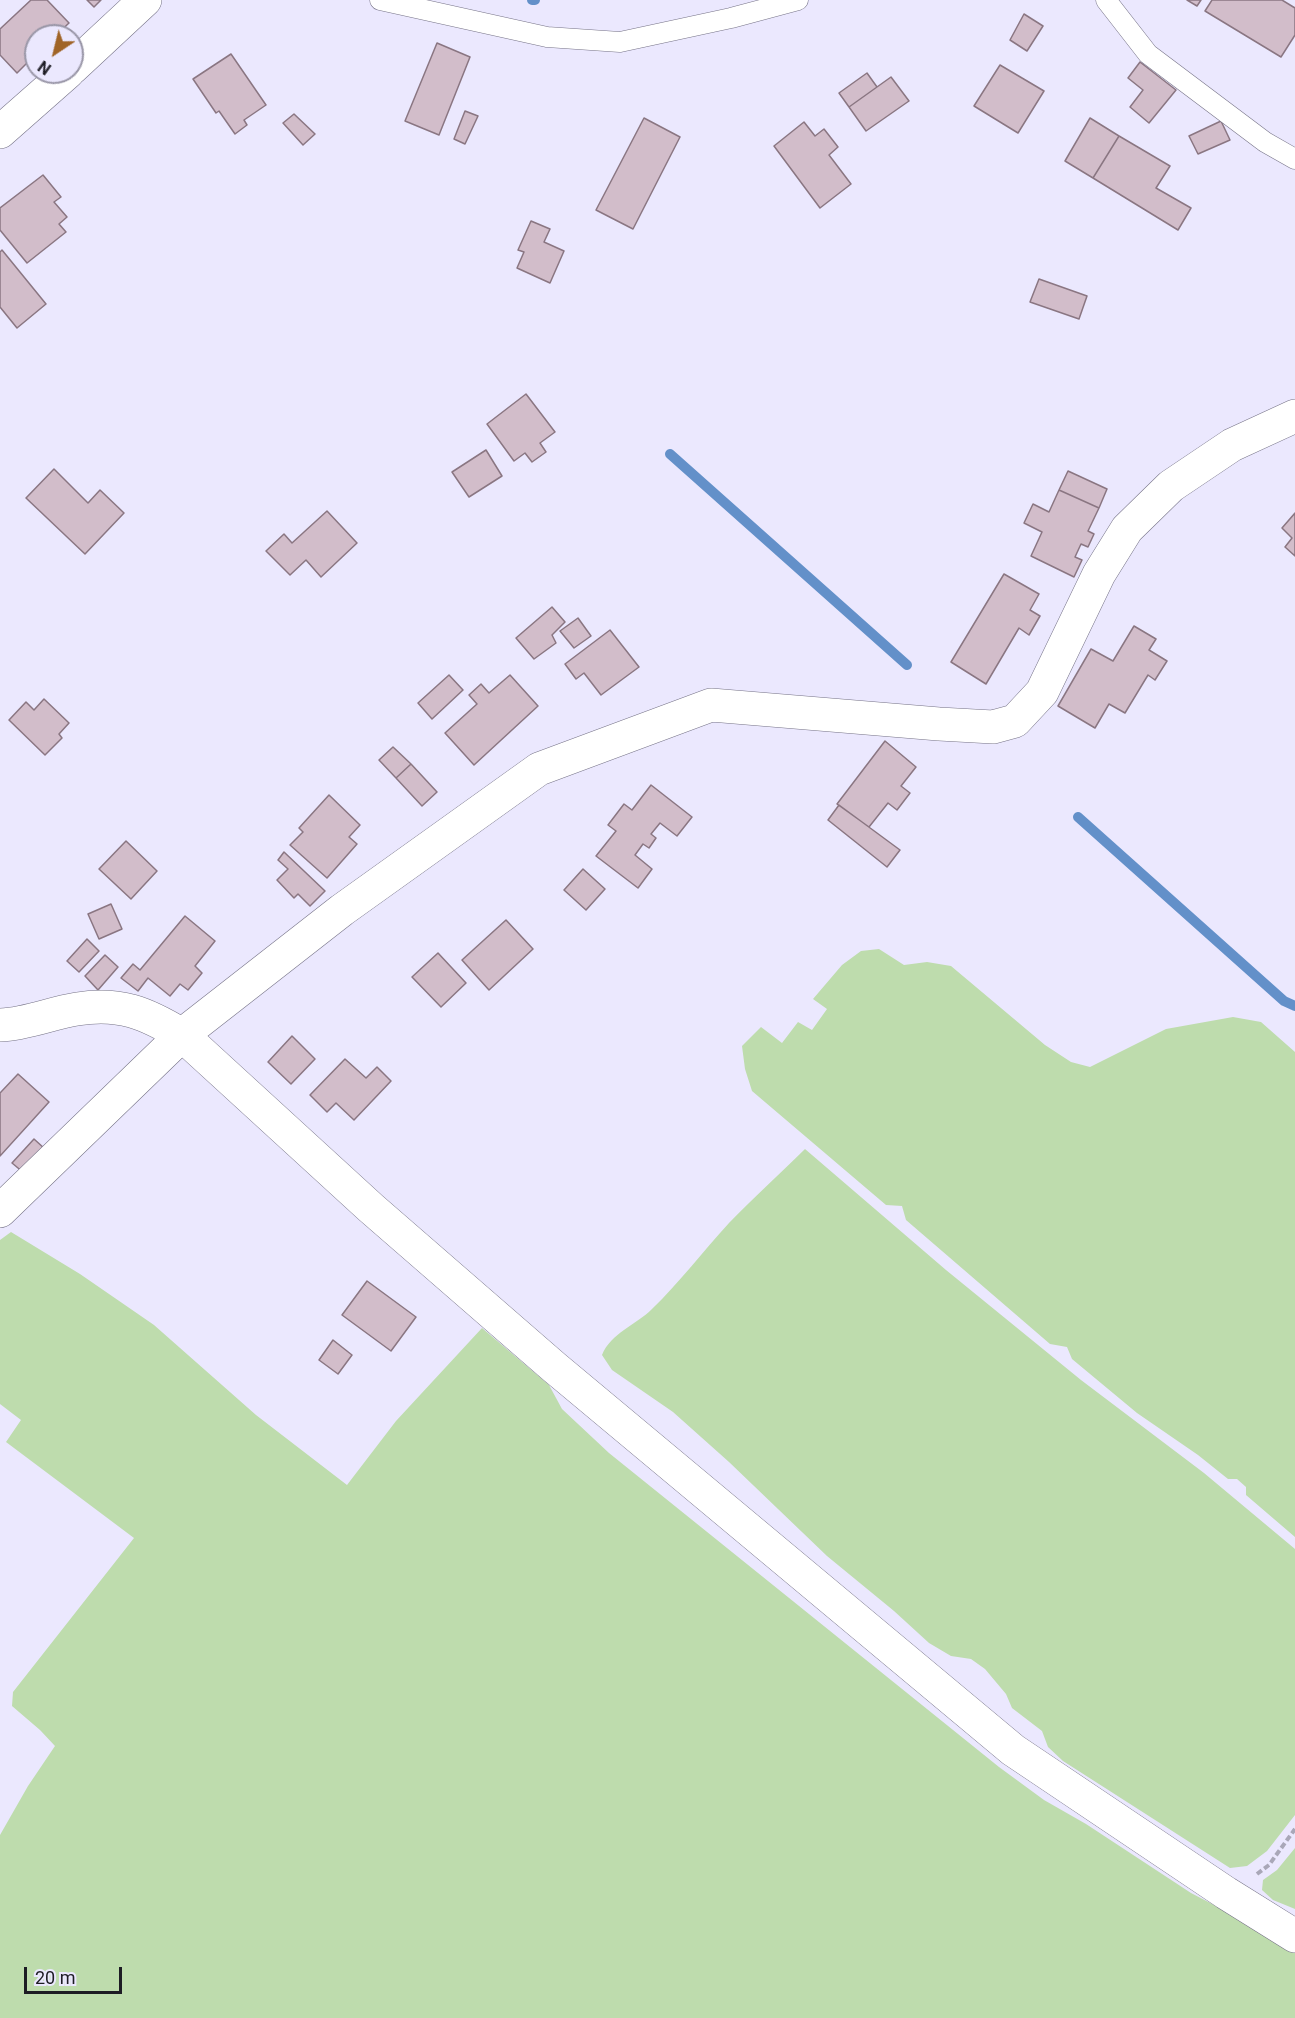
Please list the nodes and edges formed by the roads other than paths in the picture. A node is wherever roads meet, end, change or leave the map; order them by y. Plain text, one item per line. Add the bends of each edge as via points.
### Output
1 (145, 0) edge
2 (380, 0) edge
3 (798, 0) edge
4 (1106, 0) edge
5 (84, 57) edge
6 (54, 84) edge
7 (0, 132) edge
8 (1295, 159) edge
9 (1295, 416) edge
10 (0, 1025) edge
11 (182, 1035) junction
12 (0, 1211) edge
13 (1295, 1936) edge

1 - 5 street
2 - 3 lane via 547,37 620,42
4 - 8 lane via 1148,54 1265,142
6 - 7 street
9 - 11 street via 1232,445 1171,486 1127,529 1098,574 1042,692 1015,721 993,727 711,705 539,770 342,910
10 - 11 street via 76,1009 114,1006 152,1017
11 - 12 street
11 - 13 street via 371,1208 554,1367 1013,1750

